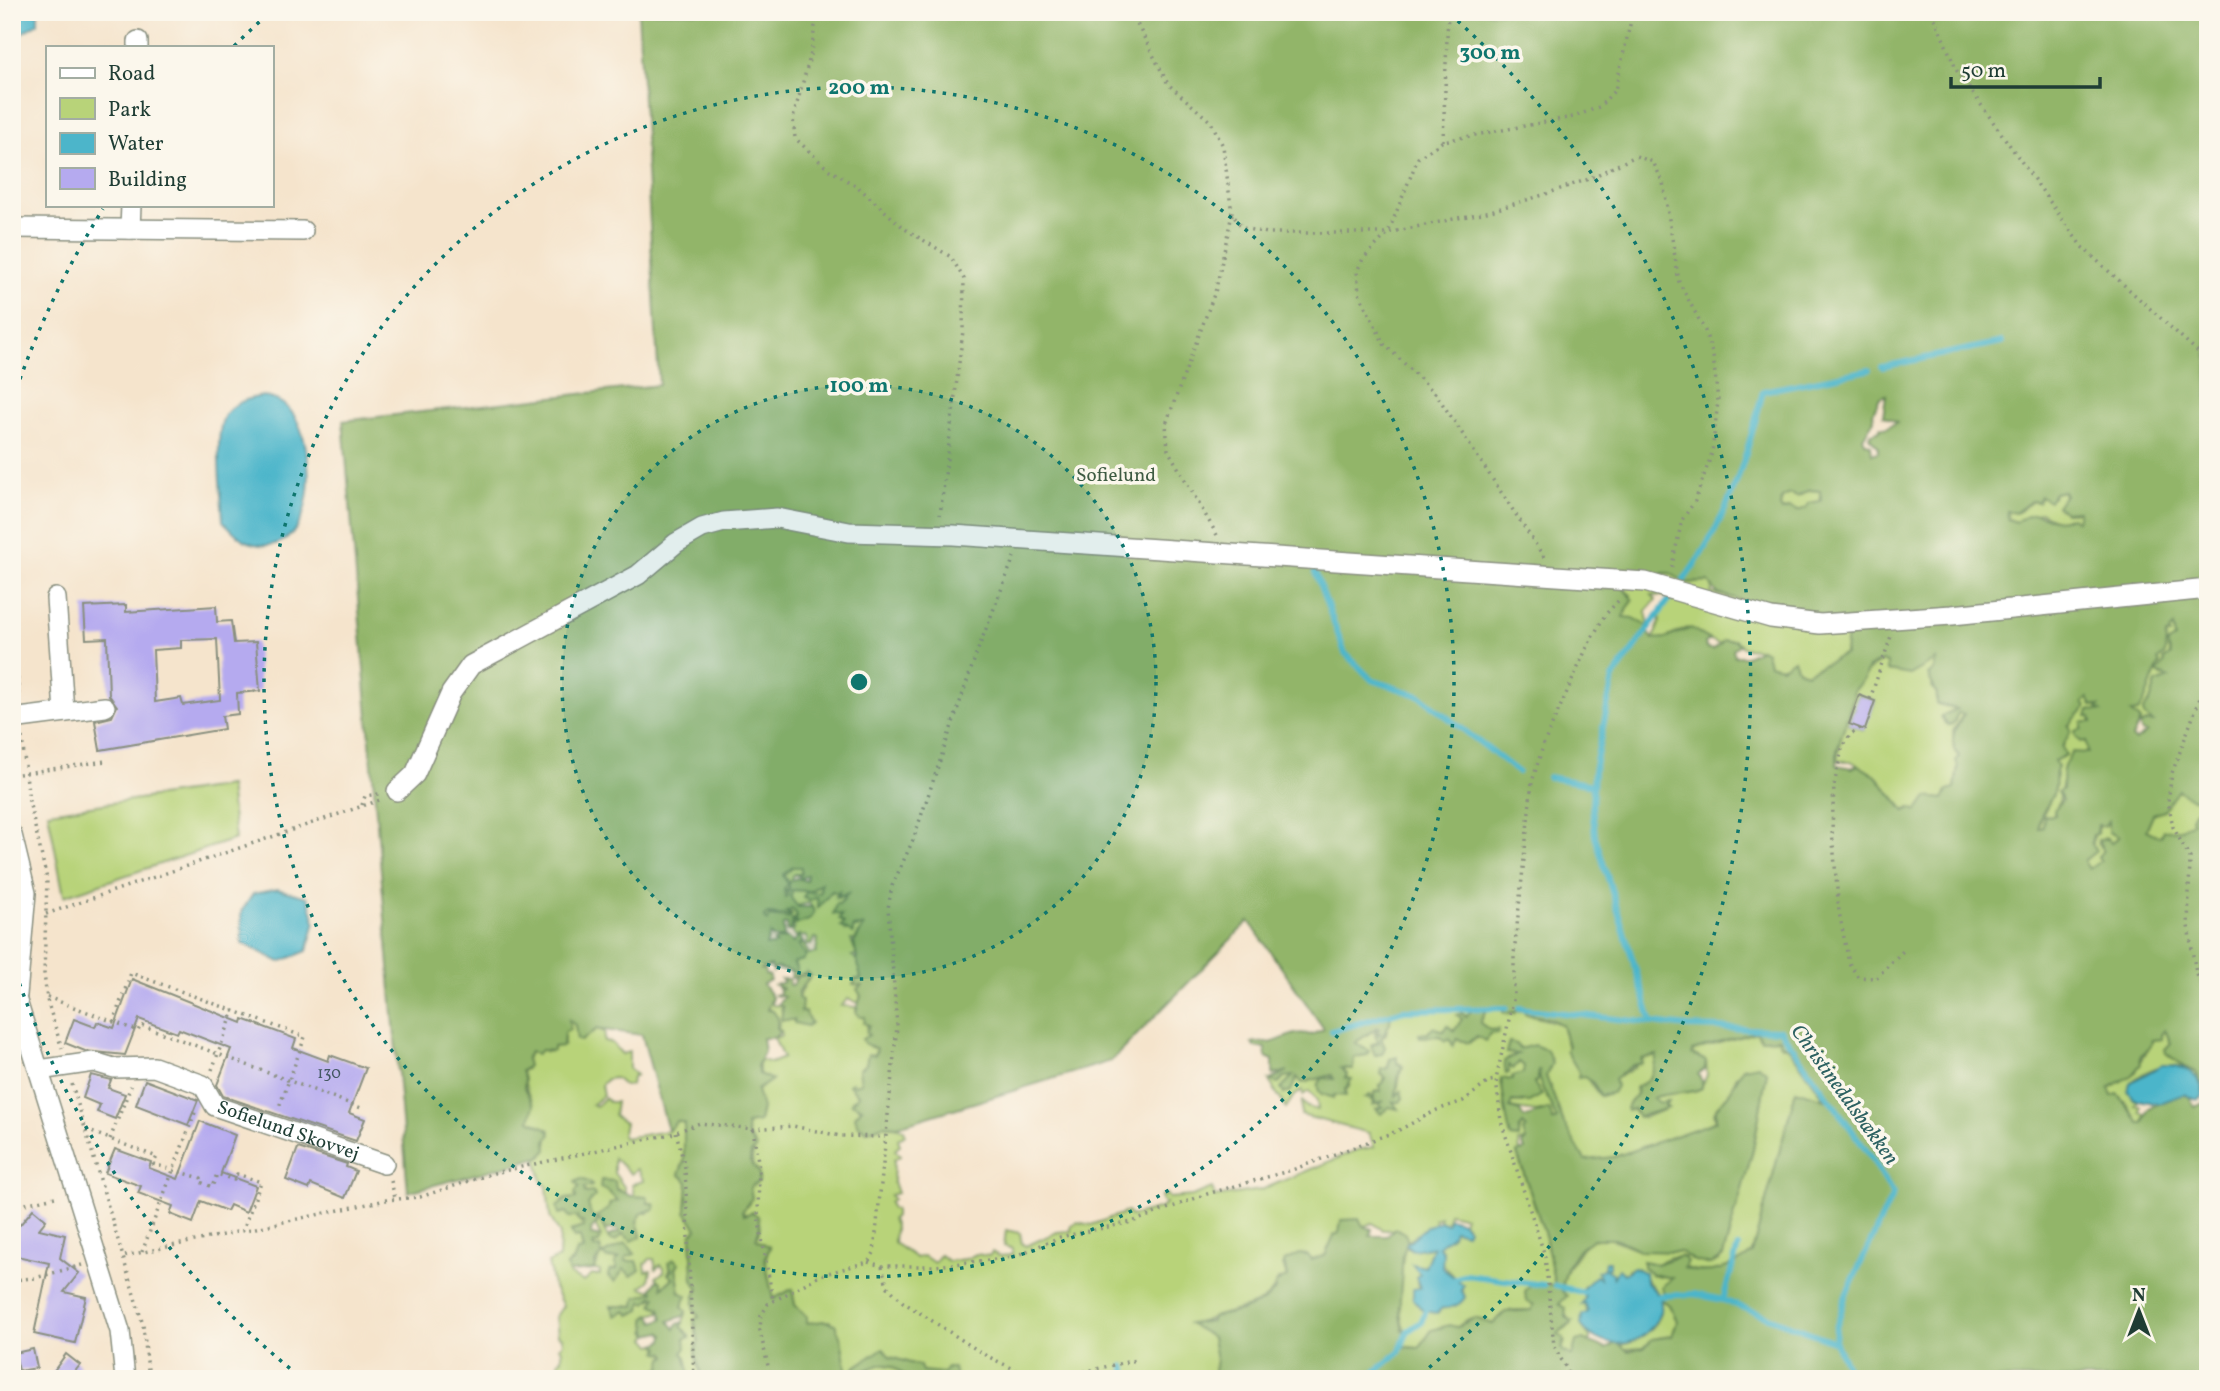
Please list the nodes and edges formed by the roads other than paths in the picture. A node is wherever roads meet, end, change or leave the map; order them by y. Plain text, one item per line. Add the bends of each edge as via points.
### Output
1 (131, 206) edge
2 (12, 228) edge
3 (130, 229) junction
4 (303, 231) dead end
5 (2208, 589) edge
6 (56, 598) dead end
7 (105, 708) dead end
8 (64, 712) junction
9 (16, 718) edge
10 (397, 791) dead end
11 (12, 835) edge
12 (15, 990) edge
13 (39, 1069) junction
14 (384, 1164) dead end
15 (125, 1379) edge

1 - 3 street
2 - 3 street
3 - 4 street
5 - 10 street via 1892,620 1796,622 1665,585 1626,580 849,532 777,517 724,522 702,528 638,575 471,666 451,693 415,774
6 - 8 street
7 - 8 street
8 - 9 street
11 - 12 street via 26,893
12 - 13 street
13 - 14 street, Sofielund Skovvej via 94,1062 114,1068 153,1066 205,1088 215,1106
13 - 15 street via 120,1331

